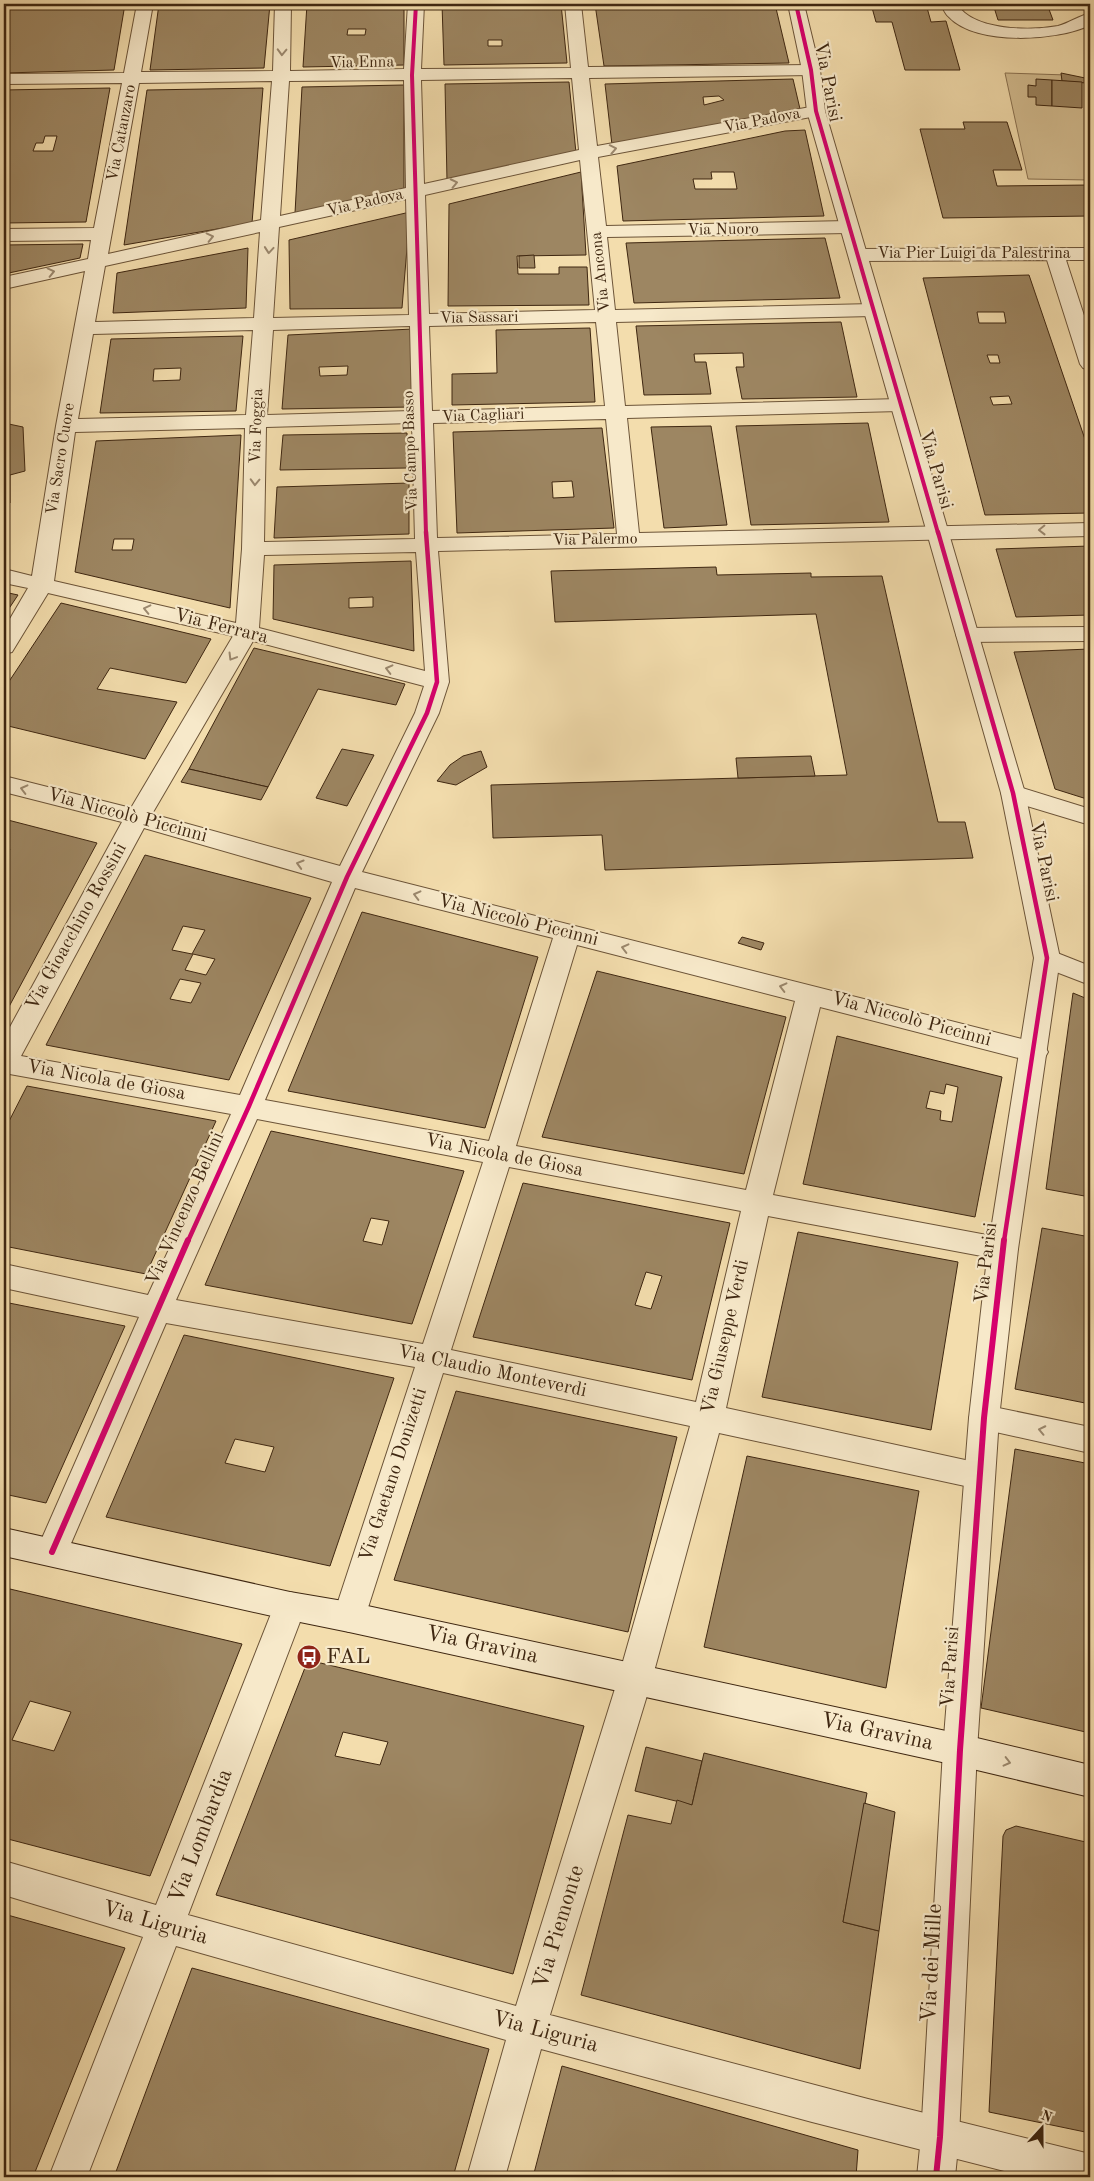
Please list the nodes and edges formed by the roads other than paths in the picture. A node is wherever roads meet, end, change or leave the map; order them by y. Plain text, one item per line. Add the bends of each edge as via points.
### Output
1 (145, 4) edge
2 (283, 4) edge
3 (416, 4) edge
4 (573, 4) edge
5 (796, 4) edge
6 (948, 4) edge
7 (1090, 18) edge
8 (811, 70) junction
9 (581, 73) junction
10 (412, 75) junction
11 (281, 76) junction
12 (132, 78) junction
13 (4, 79) edge
14 (816, 111) junction
15 (589, 153) junction
16 (416, 192) junction
17 (271, 224) junction
18 (848, 227) junction
19 (597, 232) junction
20 (102, 234) junction
21 (4, 235) edge
22 (1055, 254) junction
23 (1090, 254) edge
24 (858, 255) junction
25 (96, 262) junction
26 (4, 283) edge
27 (873, 310) junction
28 (606, 316) junction
29 (419, 319) junction
30 (262, 323) junction
31 (85, 328) junction
32 (1090, 364) edge
33 (900, 405) junction
34 (615, 412) junction
35 (422, 418) junction
36 (256, 421) junction
37 (66, 426) junction
38 (1090, 529) edge
39 (937, 532) junction
40 (629, 540) junction
41 (426, 544) junction
42 (253, 549) junction
43 (4, 576) edge
44 (42, 584) junction
45 (246, 632) junction
46 (1090, 634) edge
47 (968, 635) junction
48 (4, 647) edge
49 (437, 682) junction
50 (4, 784) edge
51 (1013, 793) junction
52 (1090, 817) edge
53 (137, 818) junction
54 (346, 877) junction
55 (567, 934) junction
56 (1047, 958) junction
57 (1090, 976) edge
58 (810, 994) junction
59 (1034, 1052) junction
60 (4, 1063) edge
61 (249, 1106) junction
62 (499, 1156) junction
63 (757, 1203) junction
64 (1003, 1249) junction
65 (4, 1276) edge
66 (157, 1309) junction
67 (432, 1358) junction
68 (708, 1418) junction
69 (984, 1418) junction
70 (1090, 1440) edge
71 (979, 1476) junction
72 (4, 1542) edge
73 (52, 1552) junction
74 (290, 1606) junction
75 (349, 1617) junction
76 (635, 1679) junction
77 (960, 1750) junction
78 (1090, 1781) edge
79 (4, 1878) edge
80 (166, 1927) junction
81 (528, 2028) junction
82 (940, 2137) junction
83 (1090, 2173) edge
84 (68, 2177) edge
85 (486, 2177) edge
86 (936, 2177) edge

1 - 12 street, Via Catanzaro
2 -> 11 street, Via Foggia
3 - 10 street, Via Campo Basso
4 - 9 street, Via Ancona
5 - 8 street, Via Parisi
6 - 7 street via 950,10 965,21 1003,32 1061,30
8 - 9 street, Via Enna
8 - 14 street, Via Parisi
9 - 10 street, Via Enna
9 - 15 street, Via Ancona
10 - 11 street, Via Enna
10 - 16 street, Via Campo Basso
11 - 12 street, Via Enna
11 - 17 street, Via Foggia
12 - 13 street, Via Enna
12 - 20 street, Via Catanzaro
15 -> 14 street, Via Padova
14 - 18 street, Via Parisi
16 -> 15 street, Via Padova
15 - 19 street, Via Ancona
16 - 17 street, Via Padova
16 - 29 street, Via Campo Basso
25 -> 17 street, Via Padova
17 -> 30 street, Via Foggia
18 - 19 street, Via Nuoro
18 - 24 street, Via Parisi
19 - 28 street, Via Ancona
20 - 21 street
20 - 25 street, Via Catanzaro
22 - 23 street, Via Pier Luigi da Palestrina
22 - 24 street, Via Pier Luigi da Palestrina
22 - 32 street
24 - 27 street, Via Parisi
26 -> 25 street, Via Padova
25 - 31 street, Via Sacro Cuore
27 - 28 street, Via Sassari
27 - 33 street, Via Parisi
28 - 29 street, Via Sassari
28 - 34 street, Via Ancona
29 - 30 street, Via Sassari
29 - 35 street, Via Campo Basso
30 - 31 street, Via Sassari
30 - 36 street, Via Foggia
31 - 37 street, Via Sacro Cuore
33 - 34 street, Via Cagliari
33 - 39 street, Via Parisi
34 - 35 street, Via Cagliari
34 - 40 street, Via Ancona
35 - 36 street, Via Cagliari
35 - 41 street, Via Campo Basso
36 - 37 street, Via Cagliari
36 -> 42 street, Via Foggia
37 - 44 street, Via Sacro Cuore
38 -> 39 street, Via Palermo
39 - 40 street, Via Palermo
39 - 47 street, Via Parisi
40 - 41 street, Via Palermo
41 - 42 street, Via Palermo
41 - 49 street, Via Campo Basso
42 - 45 street, Via Foggia
43 - 44 street, Via Ferrara
45 -> 44 street, Via Ferrara
44 - 48 street, Via Sacro Cuore
49 -> 45 street, Via Ferrara
45 -> 53 street, Via Foggia
46 - 47 street
47 - 51 street, Via Parisi
49 - 54 street, Via Campo Basso via 427,713
53 -> 50 street, Via Niccolò Piccinni
51 - 52 street
51 - 56 street, Via Parisi
54 -> 53 street, Via Niccolò Piccinni
53 - 60 street, Via Gioacchino Rossini
55 -> 54 street, Via Niccolò Piccinni
54 - 61 street, Via Vincenzo Bellini
58 -> 55 street, Via Niccolò Piccinni
55 - 62 street, Via Gaetano Donizetti
56 - 57 street
56 - 59 street, Via Parisi
58 - 59 street, Via Niccolò Piccinni
58 - 63 street, Via Giuseppe Verdi
59 - 64 street, Via Parisi
60 - 61 street, Via Nicola de Giosa
61 - 62 street, Via Nicola de Giosa
61 - 66 street, Via Vincenzo Bellini
62 - 63 street, Via Nicola de Giosa
62 - 67 street, Via Gaetano Donizetti
63 - 64 street, Via Nicola de Giosa
63 - 68 street, Via Giuseppe Verdi
64 - 69 street, Via Parisi
65 - 66 street, Via Claudio Monteverdi
66 - 67 street, Via Claudio Monteverdi
66 - 73 street, Via Vincenzo Bellini
67 - 68 street, Via Claudio Monteverdi
67 - 75 street, Via Gaetano Donizetti
68 - 71 street, Via Claudio Monteverdi
68 - 76 street, Via Giuseppe Verdi
70 -> 69 street
69 - 71 street, Via Parisi
71 - 77 street, Via Parisi
72 - 73 street, Via Gravina
73 - 74 street, Via Gravina
74 - 75 street, Via Gravina
74 - 80 street, Via Lombardia
75 - 76 street, Via Gravina
76 - 77 street, Via Gravina
76 - 81 street, Via Piemonte
77 -> 78 street, Via Gravina
77 - 82 street, Via dei Mille
79 - 80 street, Via Liguria
80 - 81 street, Via Liguria
80 - 84 street, Via Lombardia
81 - 82 street, Via Liguria
81 - 85 street, Via Piemonte
82 - 83 street, Via Liguria
82 - 86 street, Via dei Mille

